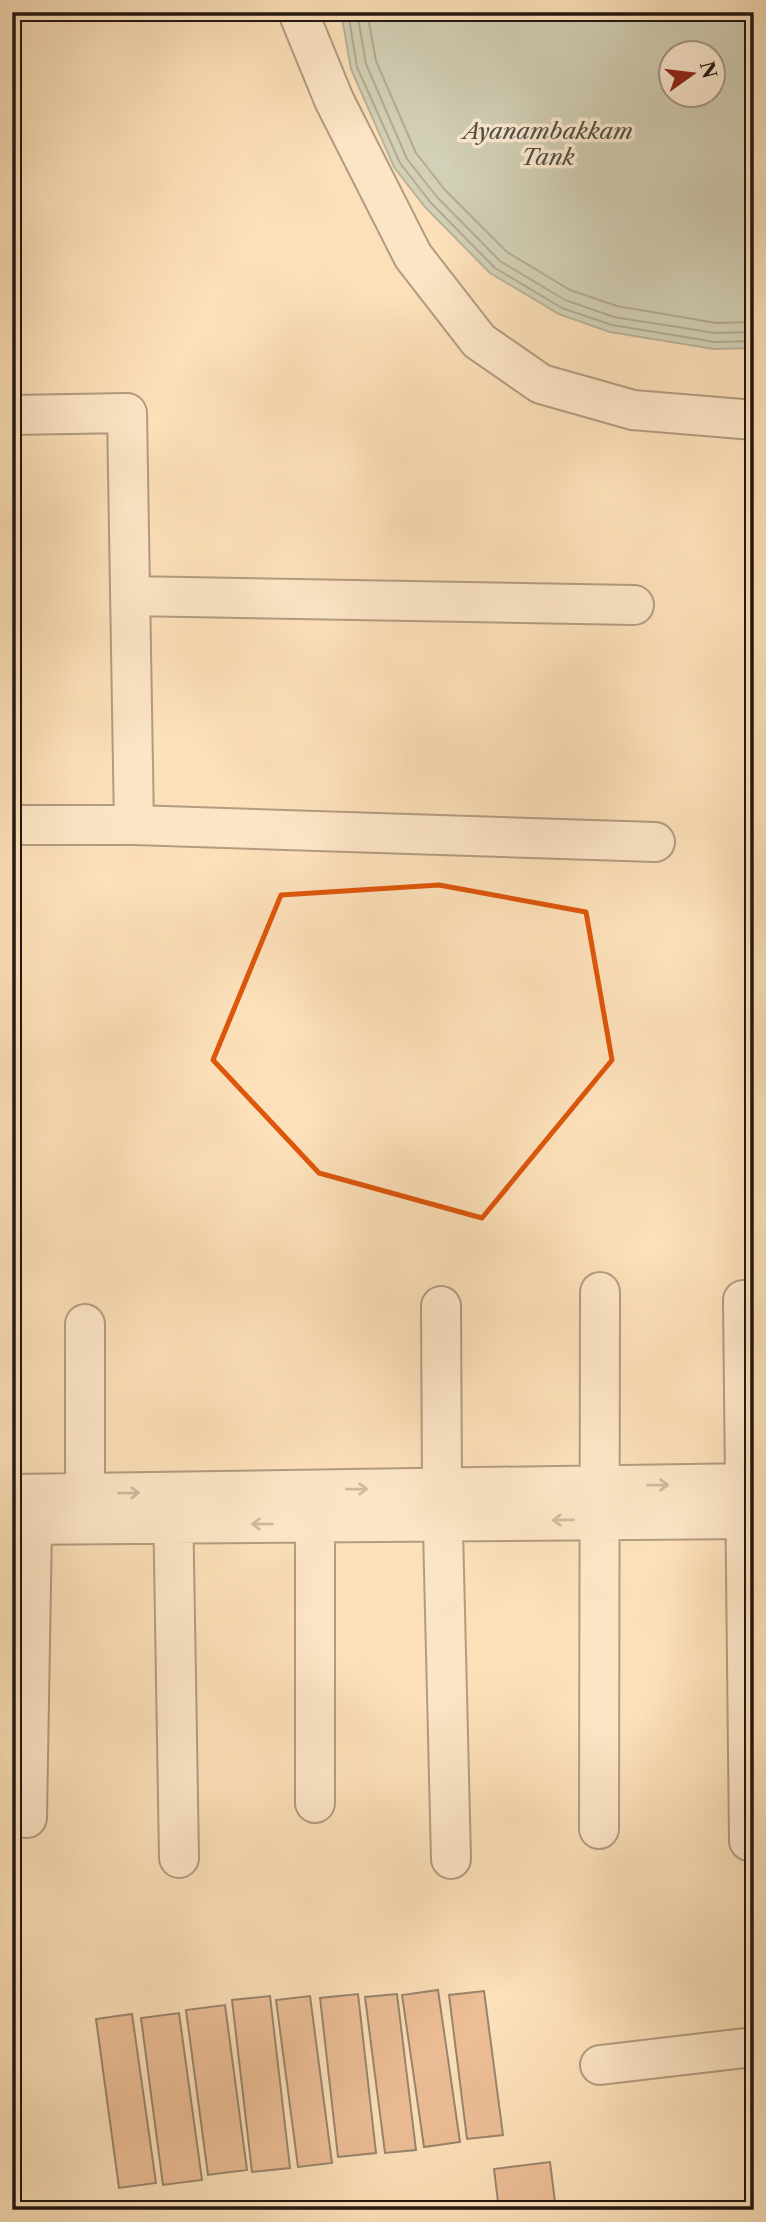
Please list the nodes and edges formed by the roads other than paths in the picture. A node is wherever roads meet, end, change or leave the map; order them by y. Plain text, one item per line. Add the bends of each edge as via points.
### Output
1 (298, 12) edge
2 (12, 415) edge
3 (754, 419) edge
4 (130, 596) junction
5 (634, 605) dead end
6 (12, 825) edge
7 (134, 825) junction
8 (655, 842) dead end
9 (600, 1292) dead end
10 (743, 1300) dead end
11 (441, 1306) dead end
12 (85, 1324) dead end
13 (85, 1493) junction
14 (750, 1501) edge
15 (600, 1503) junction
16 (442, 1505) junction
17 (174, 1508) junction
18 (19, 1515) edge
19 (315, 1523) junction
20 (315, 1803) dead end
21 (27, 1818) dead end
22 (599, 1829) dead end
23 (749, 1841) dead end
24 (179, 1858) dead end
25 (451, 1859) dead end
26 (754, 2047) edge
27 (600, 2065) dead end

1 - 3 street via 334,100 414,256 479,341 541,384 633,410
2 - 4 street via 127,413
4 - 5 street
4 - 7 street
6 - 7 street
7 - 8 street
9 - 15 street
10 - 14 street
11 - 16 street
12 - 13 street
13 -> 17 street
13 - 18 street
14 - 15 street
14 - 23 street
15 - 16 street
15 - 22 street
17 -> 16 street
16 - 19 street
16 - 25 street
17 - 18 street
19 -> 17 street
17 - 24 street
18 - 21 street
19 - 20 street
26 - 27 street

